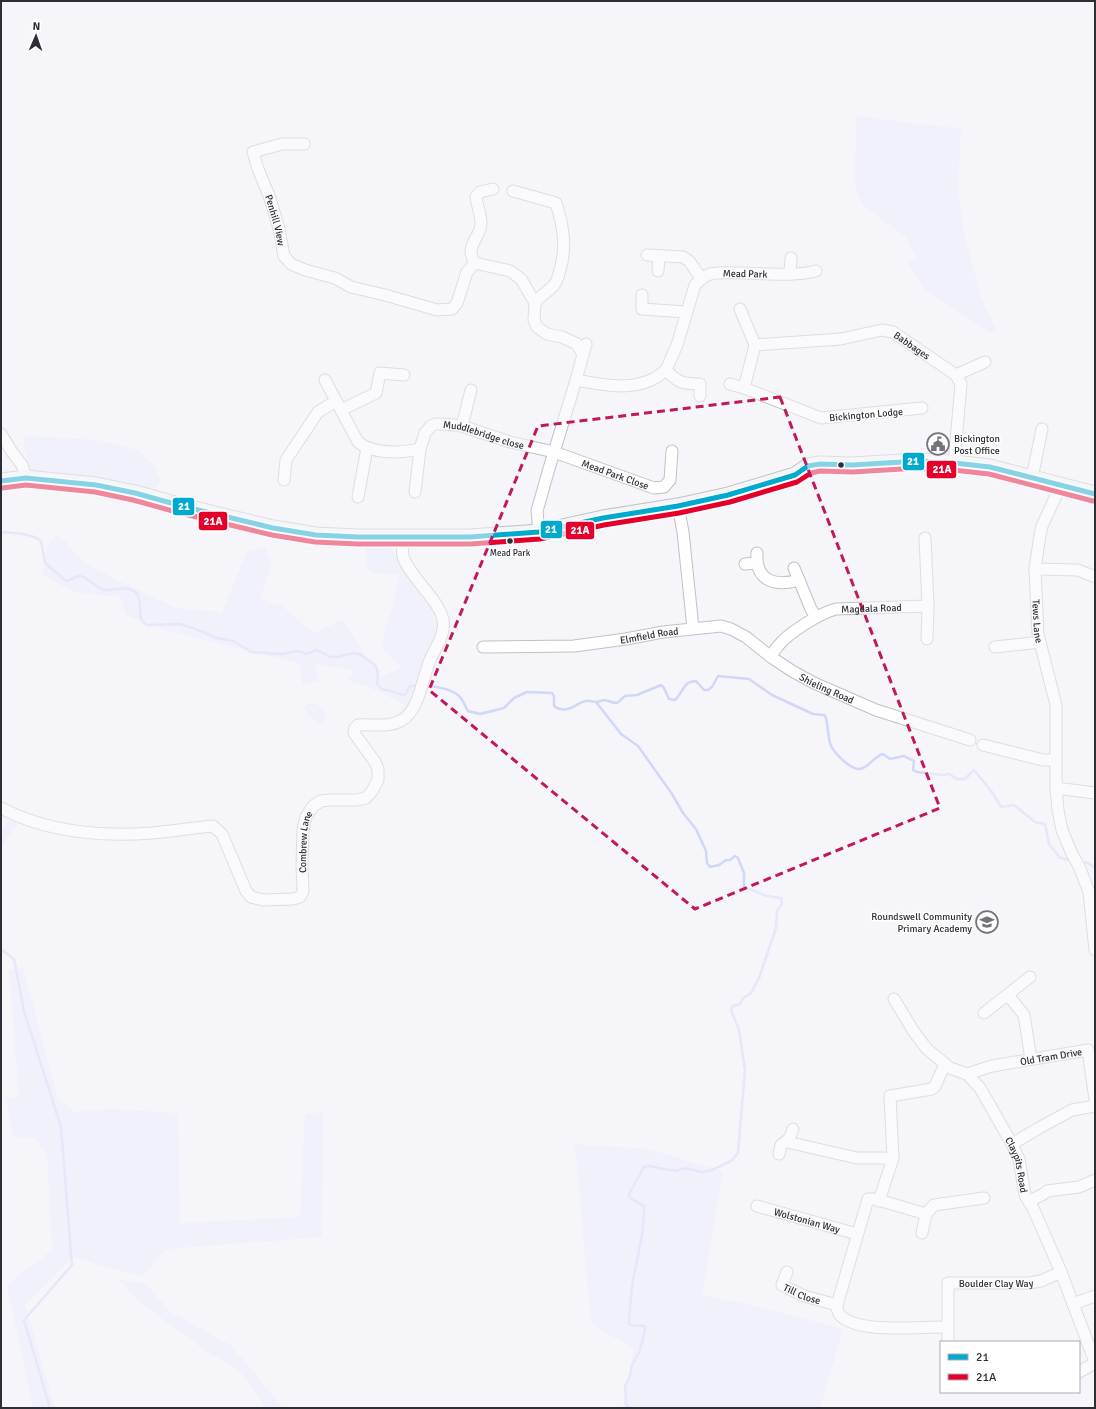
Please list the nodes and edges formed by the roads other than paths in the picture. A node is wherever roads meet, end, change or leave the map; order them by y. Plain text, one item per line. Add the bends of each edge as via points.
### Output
1 (304, 144) dead end
2 (492, 189) dead end
3 (513, 191) dead end
4 (647, 256) dead end
5 (659, 256) junction
6 (791, 258) dead end
7 (475, 263) junction
8 (658, 271) dead end
9 (816, 271) dead end
10 (790, 274) junction
11 (702, 278) junction
12 (642, 295) dead end
13 (535, 303) junction
14 (740, 309) dead end
15 (686, 312) junction
16 (755, 345) junction
17 (985, 362) dead end
18 (666, 370) junction
19 (404, 375) dead end
20 (956, 375) junction
21 (325, 380) dead end
22 (576, 380) junction
23 (730, 384) dead end
24 (744, 388) junction
25 (471, 390) dead end
26 (700, 396) dead end
27 (338, 405) junction
28 (922, 408) dead end
29 (462, 426) junction
30 (1042, 429) dead end
31 (1, 434) edge
32 (367, 448) junction
33 (420, 450) junction
34 (672, 451) dead end
35 (554, 452) junction
36 (954, 463) junction
37 (26, 478) junction
38 (1032, 478) junction
39 (284, 480) dead end
40 (1, 481) edge
41 (1061, 485) junction
42 (415, 492) dead end
43 (1095, 494) edge
44 (358, 497) dead end
45 (678, 506) junction
46 (539, 532) junction
47 (403, 538) junction
48 (925, 538) dead end
49 (753, 560) dead end
50 (794, 568) dead end
51 (1035, 569) junction
52 (1095, 577) edge
53 (799, 580) junction
54 (928, 606) junction
55 (816, 617) junction
56 (692, 628) junction
57 (927, 639) dead end
58 (1040, 642) junction
59 (479, 647) dead end
60 (995, 647) dead end
61 (771, 657) junction
62 (970, 740) dead end
63 (983, 745) dead end
64 (1056, 760) junction
65 (1056, 788) junction
66 (1095, 793) edge
67 (1, 808) edge
68 (1094, 931) edge
69 (1095, 950) edge
70 (1030, 977) dead end
71 (1008, 995) junction
72 (894, 999) dead end
73 (984, 1013) dead end
74 (1031, 1059) junction
75 (945, 1064) junction
76 (967, 1074) junction
77 (1095, 1099) edge
78 (1095, 1106) edge
79 (793, 1129) dead end
80 (787, 1142) junction
81 (1012, 1144) junction
82 (779, 1154) dead end
83 (893, 1158) junction
84 (1095, 1180) edge
85 (984, 1198) dead end
86 (879, 1201) junction
87 (1029, 1202) junction
88 (757, 1206) dead end
89 (926, 1214) junction
90 (922, 1233) dead end
91 (857, 1234) junction
92 (787, 1272) dead end
93 (1062, 1272) junction
94 (1095, 1296) edge
95 (1073, 1304) junction
96 (837, 1305) junction
97 (947, 1327) junction
98 (948, 1341) edge
99 (1095, 1363) edge
100 (1080, 1371) edge

1 - 7 street, Penhill View via 282,144 253,152 279,228 284,256 291,264 335,278 351,287 437,310 452,309 458,303 467,272
2 - 7 street via 480,192 476,197 482,221 480,231 473,241 471,258
3 - 13 street via 556,203 564,233 563,262 557,281
4 - 5 street
5 - 8 street
5 - 11 street via 683,257
6 - 10 street
7 - 13 street via 510,271 521,279
9 - 10 street, Mead Park
10 - 11 street, Mead Park via 722,273
11 - 15 street via 695,285
12 - 15 street via 642,309
13 - 22 street via 534,320 537,327 547,334 562,337 585,349
14 - 16 street
15 - 18 street via 677,346
16 - 20 street, Babbages via 841,339 882,330 893,332
16 - 24 street
17 - 20 street
18 - 22 street via 637,385 617,386
18 - 26 street via 674,380 685,384 704,384
19 - 27 street via 380,373 376,393
20 - 36 street via 960,384
21 - 27 street
22 - 35 street
23 - 24 street, Bickington Lodge
24 - 28 street, Bickington Lodge via 821,418
25 - 29 street, Muddlebridge close
27 - 32 street via 358,442
27 - 39 street via 318,412 286,460
29 - 33 street, Muddlebridge close via 431,426 425,433
29 - 35 street, Muddlebridge close via 510,442
30 - 38 street
31 - 37 street via 22,464
32 - 33 street via 403,453
32 - 44 street
33 - 42 street
34 - 35 street, Mead Park Close via 670,480 664,487 654,488
35 - 46 street via 537,511
36 - 38 main road
36 - 45 main road via 919,461 820,464 808,466 795,475 767,484
37 - 40 main road
37 - 47 main road via 135,492 273,528 316,535
38 - 41 main road
41 - 43 main road
41 - 51 street, Tews Lane via 1042,526
45 - 46 main road
45 - 56 street, Elmfield Road via 684,539
46 - 47 main road
47 - 67 street, Combrew Lane via 403,557 436,606 443,620 443,628 424,682 409,714 403,720 390,724 358,725 355,728 354,733 378,769 378,780 372,791 366,798 356,800 321,801 313,806 306,817 303,830 303,891 300,897 263,900 251,897 246,891 222,834 213,826 152,833 76,832 33,822
48 - 54 street
49 - 53 street via 758,571 774,582 788,584
50 - 53 street
51 - 52 street via 1078,570
51 - 58 street, Tews Lane
53 - 55 street
54 - 55 street, Magdala Road via 836,609
54 - 57 street
55 - 61 street, Magdala Road via 787,636
56 - 59 street, Elmfield Road via 574,646
56 - 61 street, Shieling Road via 721,626 731,629 746,637
58 - 60 street
58 - 64 street, Tews Lane via 1056,705
61 - 62 street, Shieling Road via 814,683 876,710
63 - 64 street via 1044,760
64 - 65 street, Tews Lane
65 - 66 street
65 - 68 street, Tews Lane via 1062,830 1089,892
68 - 69 street, Tews Lane
70 - 71 street
71 - 73 street
71 - 74 street via 1024,1015
72 - 75 street, Claypits Road via 927,1049
74 - 76 street, Old Tram Drive via 992,1066
74 - 77 street, Old Tram Drive via 1088,1050
75 - 76 street, Claypits Road
75 - 83 street via 932,1089 890,1096
76 - 81 street, Claypits Road via 980,1088
78 - 81 street via 1072,1110
79 - 80 street
80 - 82 street via 781,1145
80 - 83 street via 857,1158
81 - 87 street, Claypits Road via 1019,1159 1025,1195
83 - 86 street
84 - 87 street via 1079,1186 1047,1191
85 - 89 street via 934,1205
86 - 89 street
86 - 91 street via 868,1199
87 - 93 street, Claypits Road
88 - 91 street, Wolstonian Way
89 - 90 street
91 - 96 street
92 - 96 street, Till Close via 782,1285 804,1296
93 - 95 street, Claypits Road
93 - 97 street, Boulder Clay Way via 1030,1283 948,1283
94 - 95 street
95 - 99 street, Claypits Road
96 - 97 street via 840,1314 866,1326 890,1329
97 - 98 street
99 - 100 street

